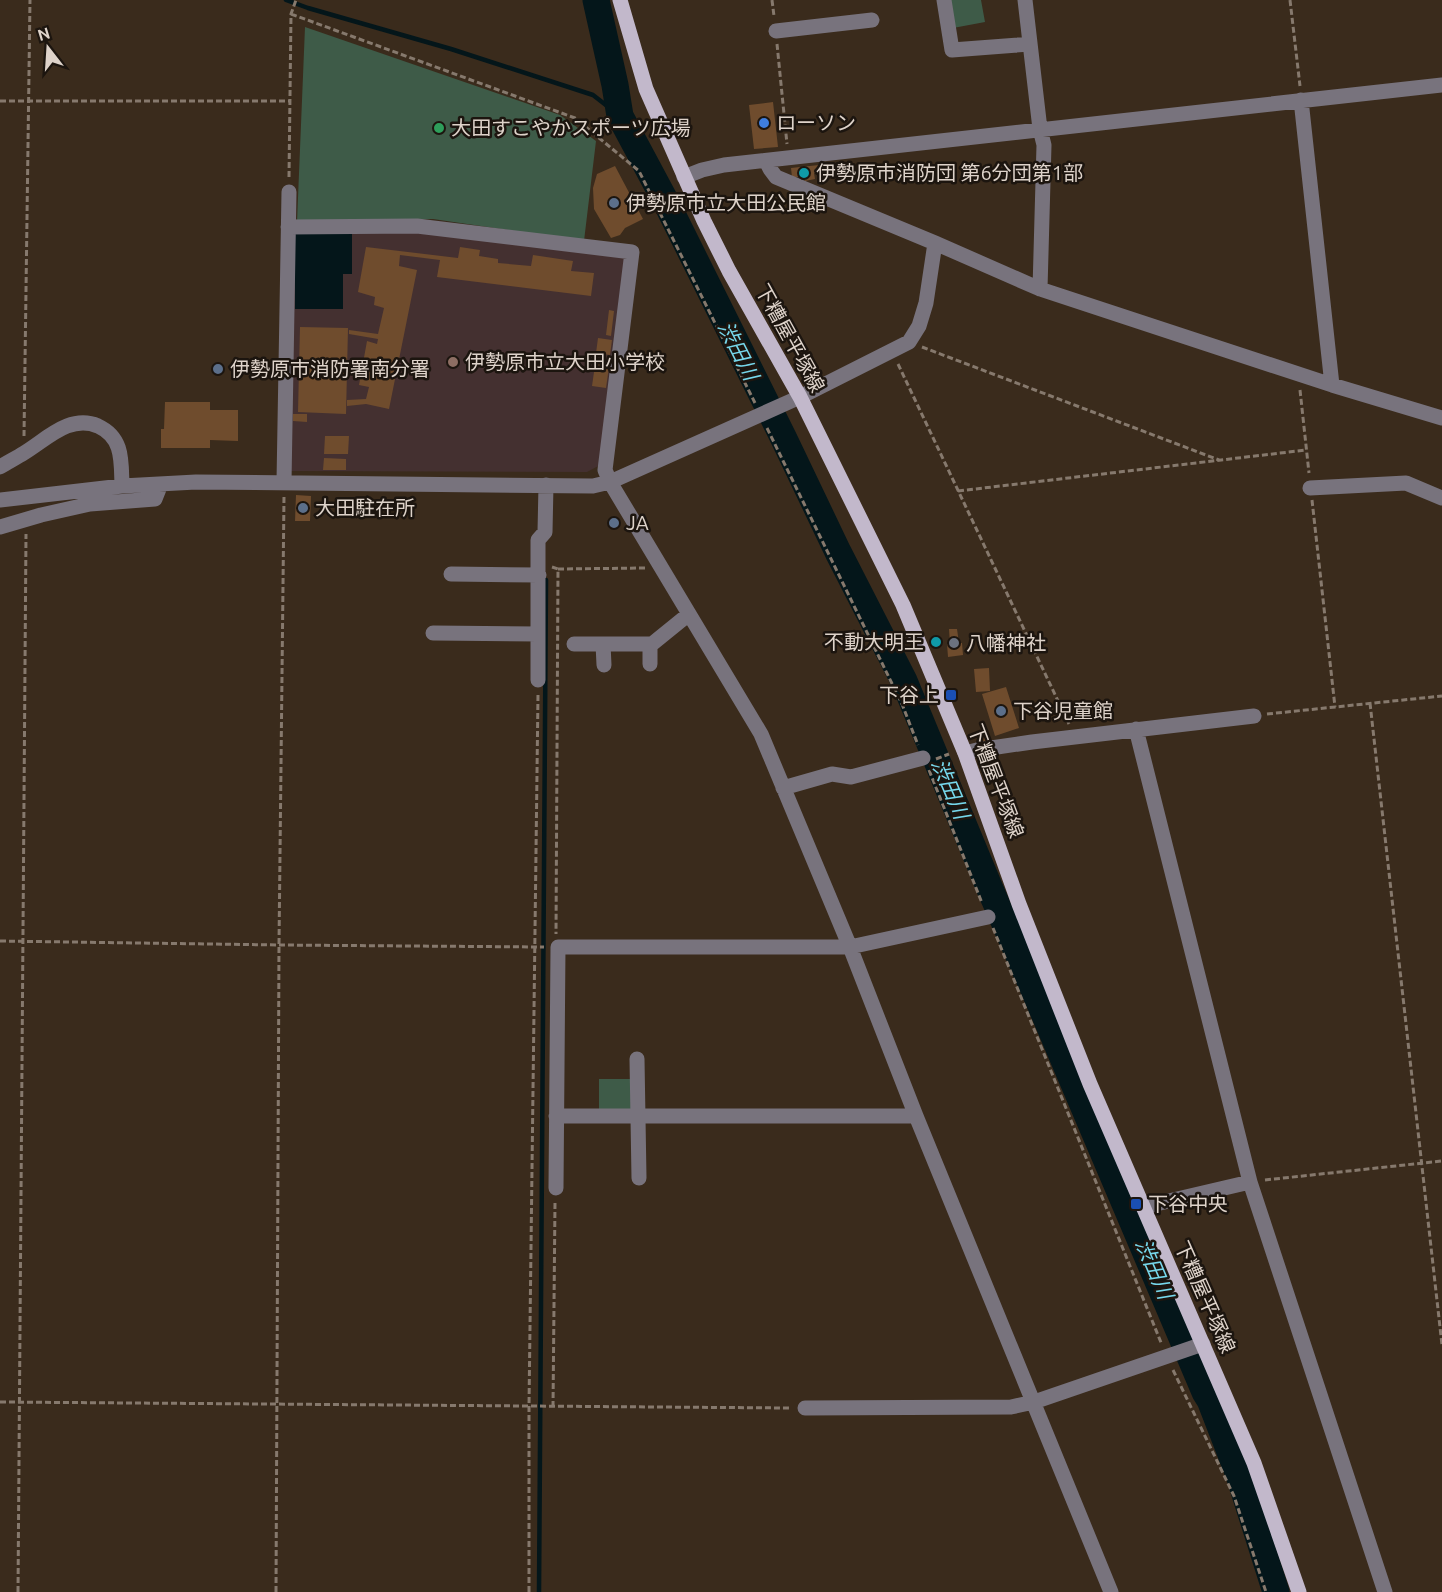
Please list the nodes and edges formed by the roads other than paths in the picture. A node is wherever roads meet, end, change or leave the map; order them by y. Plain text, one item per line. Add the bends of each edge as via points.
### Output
1 (620, 0) edge
2 (944, 0) edge
3 (1025, 0) edge
4 (872, 20) dead end
5 (776, 31) road end
6 (1030, 44) junction
7 (1442, 85) edge
8 (1301, 100) junction
9 (1040, 129) junction
10 (766, 161) junction
11 (684, 177) junction
12 (289, 192) road end
13 (288, 227) junction
14 (935, 243) junction
15 (1040, 289) junction
16 (1332, 385) junction
17 (800, 397) junction
18 (1442, 418) edge
19 (0, 467) edge
20 (284, 482) junction
21 (610, 482) junction
22 (161, 484) junction
23 (546, 485) junction
24 (122, 486) junction
25 (1310, 488) road end
26 (1442, 498) edge
27 (0, 500) edge
28 (0, 527) edge
29 (539, 571) junction
30 (451, 574) dead end
31 (689, 614) junction
32 (433, 633) dead end
33 (538, 634) junction
34 (574, 644) dead end
35 (603, 644) junction
36 (651, 644) junction
37 (650, 664) dead end
38 (604, 665) dead end
39 (538, 680) road end
40 (1254, 716) road end
41 (1136, 729) junction
42 (964, 751) junction
43 (925, 760) road end
44 (783, 788) junction
45 (988, 916) road end
46 (850, 947) junction
47 (637, 1059) dead end
48 (638, 1115) junction
49 (556, 1116) junction
50 (916, 1116) junction
51 (639, 1178) dead end
52 (1250, 1182) junction
53 (556, 1188) road end
54 (1143, 1207) junction
55 (1203, 1344) junction
56 (1034, 1402) junction
57 (805, 1408) road end
58 (1111, 1592) edge
59 (1299, 1592) edge
60 (1385, 1592) edge

1 - 11 main road, 下糟屋平塚線 via 646,89
2 - 6 street via 952,50
3 - 6 street
4 - 5 street
6 - 9 street
7 - 8 street
8 - 9 street
8 - 16 street
9 - 10 street
9 - 15 street via 1044,145
10 - 11 street via 724,165
10 - 14 street via 776,177
11 - 17 main road, 下糟屋平塚線 via 729,271
12 - 13 street
13 - 20 street
13 - 21 street via 417,226 632,252 605,470
14 - 15 street
14 - 17 street via 926,303 909,342
15 - 16 street
16 - 18 street
17 - 21 street
17 - 42 main road, 下糟屋平塚線 via 903,605
19 - 24 street via 60,428 76,423 93,424 117,442
20 - 22 street
20 - 23 street
21 - 23 street via 593,486
21 - 31 street
22 - 24 street
22 - 28 street via 155,499 90,504
23 - 29 street via 545,532 538,540
24 - 27 street
25 - 26 street via 1406,483
29 - 30 street
29 - 33 street
31 - 36 street
31 - 44 street via 761,734
32 - 33 street
33 - 39 street
34 - 35 street
35 - 36 street
35 - 38 street
36 - 37 street
40 - 41 street
41 - 42 street
41 - 52 street
42 - 54 main road, 下糟屋平塚線 via 1019,904
43 - 44 street via 851,777 832,774
44 - 46 street
45 - 46 street
46 - 49 street via 558,947
46 - 50 street
47 - 48 street
48 - 49 street
48 - 50 street
48 - 51 street
49 - 53 street
50 - 56 street
52 - 54 street
52 - 60 street
54 - 55 main road, 下糟屋平塚線
55 - 56 street
55 - 59 main road, 下糟屋平塚線 via 1254,1463
56 - 57 street via 1011,1407
56 - 58 street

